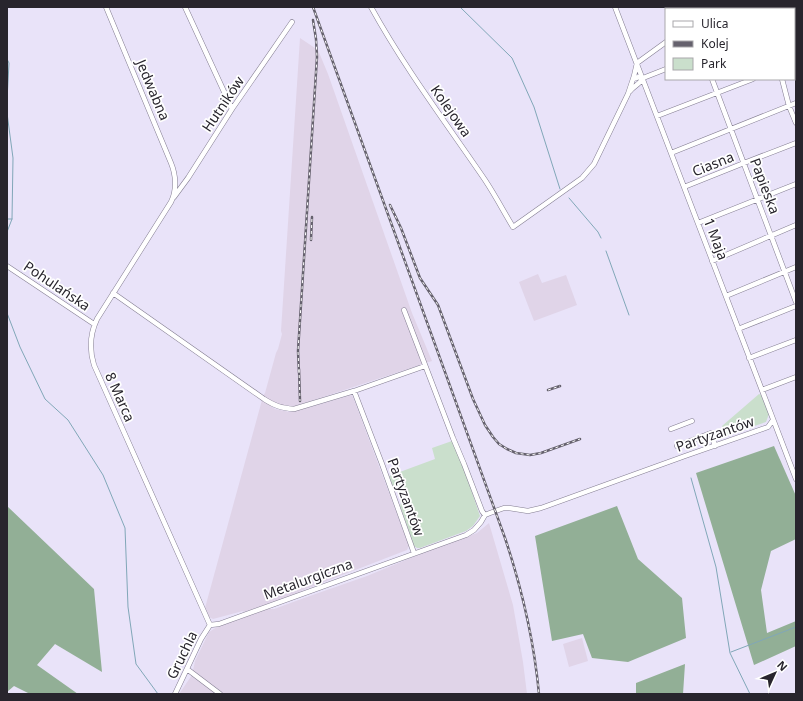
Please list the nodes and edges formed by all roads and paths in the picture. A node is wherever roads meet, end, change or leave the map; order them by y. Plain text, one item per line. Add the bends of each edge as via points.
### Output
1 (106, 7) edge
2 (185, 7) edge
3 (370, 7) edge
4 (615, 7) edge
5 (292, 22) dead end
6 (665, 43) edge
7 (637, 63) junction
8 (665, 70) edge
9 (643, 78) junction
10 (633, 79) junction
11 (712, 80) edge
12 (750, 80) edge
13 (782, 80) edge
14 (717, 93) junction
15 (628, 94) junction
16 (796, 103) edge
17 (789, 106) junction
18 (232, 109) junction
19 (657, 116) junction
20 (796, 123) edge
21 (731, 129) junction
22 (796, 143) edge
23 (671, 153) junction
24 (744, 163) junction
25 (175, 184) joint
26 (796, 184) edge
27 (684, 187) junction
28 (172, 199) junction
29 (758, 200) junction
30 (698, 223) junction
31 (796, 225) edge
32 (771, 235) junction
33 (712, 261) junction
34 (7, 266) edge
35 (796, 267) edge
36 (785, 272) junction
37 (113, 293) junction
38 (726, 296) junction
39 (796, 302) edge
40 (796, 306) edge
41 (404, 310) dead end
42 (94, 324) junction
43 (738, 329) junction
44 (796, 340) edge
45 (749, 358) junction
46 (425, 366) junction
47 (796, 377) edge
48 (762, 390) junction
49 (354, 391) junction
50 (773, 420) junction
51 (692, 421) dead end
52 (671, 429) dead end
53 (677, 446) dead end
54 (715, 446) junction
55 (796, 479) edge
56 (485, 515) junction
57 (414, 553) junction
58 (210, 625) junction
59 (187, 669) junction
60 (175, 694) edge
61 (220, 694) edge

1 - 25 street, Jedwabna via 171,163
2 - 18 street
3 - 15 street, Kolejowa via 411,73 486,181 513,227 588,172
4 - 7 street, 1 Maja
5 - 18 street, Hutników
6 - 7 street
7 - 9 street, 1 Maja
7 - 10 street
8 - 9 street
9 - 10 street
9 - 15 street
9 - 19 street, 1 Maja
10 - 15 street
11 - 14 street, Papieska
12 - 14 street
13 - 17 street
14 - 19 street
14 - 21 street, Papieska
16 - 17 street
17 - 20 street
17 - 21 street
18 - 28 street, Hutników
19 - 23 street, 1 Maja
21 - 23 street
21 - 24 street, Papieska
22 - 24 street, Ciasna
23 - 27 street, 1 Maja
24 - 27 street, Ciasna
24 - 29 street, Papieska
25 - 28 street, 8 Marca
26 - 29 street
27 - 30 street, 1 Maja
28 - 37 street, 8 Marca
29 - 30 street
29 - 32 street, Papieska
30 - 33 street, 1 Maja
31 - 32 street
32 - 33 street
32 - 36 street, Papieska
33 - 38 street, 1 Maja
34 - 42 street, Pohulańska
35 - 36 street
36 - 38 street
36 - 39 street, Papieska
37 - 42 street, 8 Marca
37 - 49 street via 274,406 294,409
38 - 43 street, 1 Maja
40 - 43 street
41 - 46 street
42 - 58 street, 8 Marca via 90,346 94,365
43 - 45 street, 1 Maja
44 - 45 street
45 - 48 street, 1 Maja
46 - 49 street
46 - 56 street
47 - 48 street
48 - 50 street, 1 Maja
49 - 57 street, Partyzantów
50 - 54 street, Partyzantów via 768,427
50 - 55 street, 1 Maja
51 - 52 street
53 - 54 street via 711,433
54 - 56 street, Partyzantów via 540,508 528,511 504,508
56 - 57 street, Partyzantów via 474,530 466,535
57 - 58 street, Metalurgiczna via 219,624
58 - 59 street, Gruchla
59 - 60 street, Gruchla
59 - 61 street

